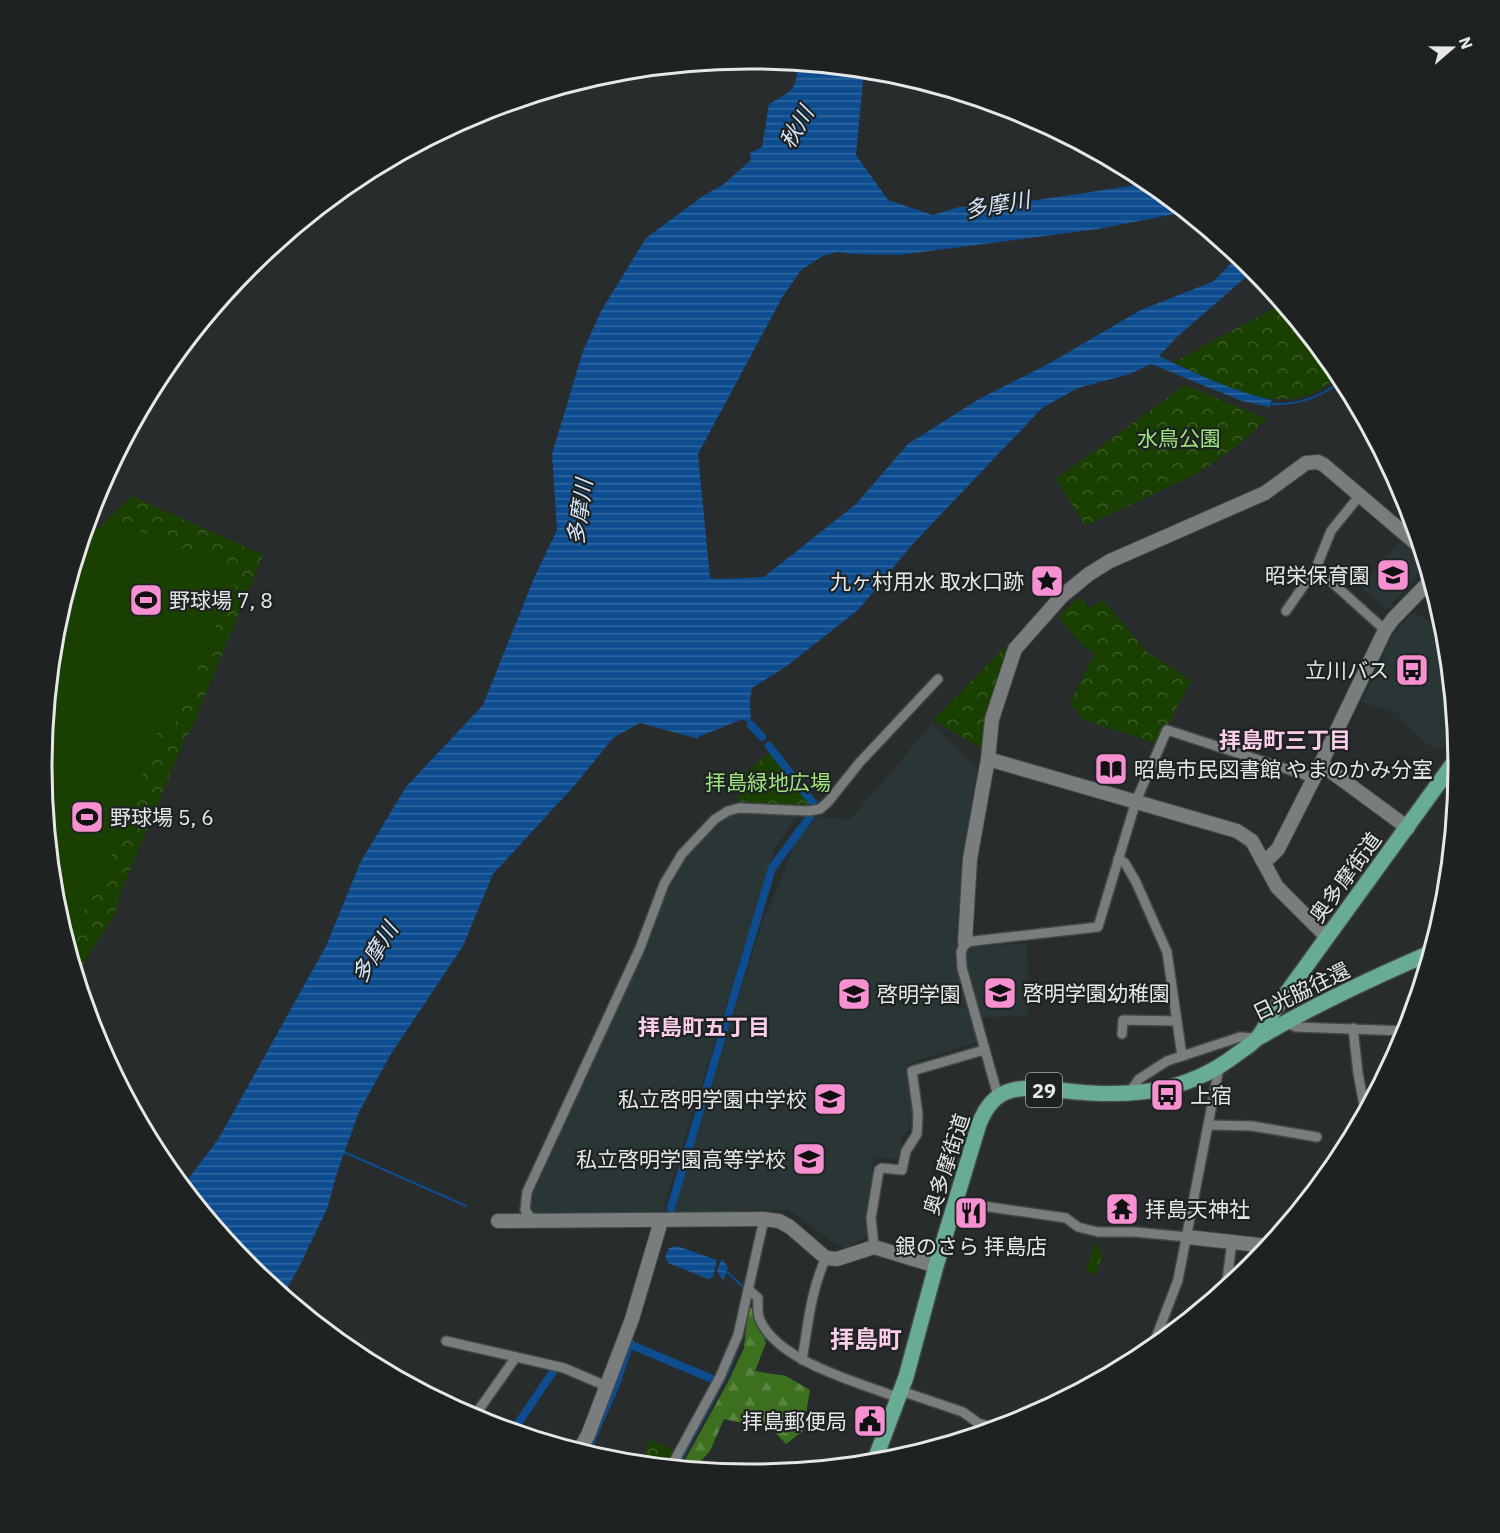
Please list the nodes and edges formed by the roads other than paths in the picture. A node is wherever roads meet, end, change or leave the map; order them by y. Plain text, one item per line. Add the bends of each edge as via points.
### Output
1 (1360, 495) junction
2 (1408, 536) edge
3 (1316, 568) junction
4 (1424, 587) edge
5 (1286, 611) dead end
6 (1385, 630) junction
7 (938, 679) dead end
8 (988, 759) junction
9 (1321, 764) junction
10 (1448, 771) edge
11 (1314, 778) junction
12 (1136, 801) junction
13 (1408, 828) junction
14 (1118, 859) junction
15 (1262, 860) junction
16 (1327, 937) junction
17 (965, 942) junction
18 (1421, 957) edge
19 (1177, 1021) junction
20 (1285, 1022) junction
21 (1353, 1028) junction
22 (1395, 1031) edge
23 (1122, 1034) dead end
24 (1258, 1038) junction
25 (984, 1050) junction
26 (1182, 1056) junction
27 (1219, 1068) junction
28 (1129, 1093) junction
29 (998, 1096) junction
30 (1363, 1099) edge
31 (1208, 1125) junction
32 (1317, 1137) dead end
33 (955, 1202) junction
34 (764, 1219) junction
35 (498, 1221) dead end
36 (533, 1221) junction
37 (661, 1221) junction
38 (1187, 1237) junction
39 (1232, 1242) junction
40 (1257, 1245) edge
41 (874, 1247) junction
42 (826, 1258) junction
43 (936, 1266) junction
44 (1228, 1274) edge
45 (748, 1289) junction
46 (1158, 1332) edge
47 (446, 1341) dead end
48 (516, 1357) junction
49 (802, 1360) junction
50 (606, 1386) junction
51 (900, 1394) junction
52 (479, 1409) edge
53 (981, 1425) edge
54 (582, 1443) edge
55 (878, 1452) edge
56 (675, 1460) edge

1 - 2 street
1 - 3 street via 1331,531
1 - 8 street via 1324,465 1308,462 1265,493 1110,561 1089,574 1062,596 1015,649 994,710
3 - 5 street
3 - 6 street
4 - 6 street
6 - 9 street
7 - 36 street via 820,809 728,810 682,854 664,884 640,948 527,1192 525,1210
8 - 12 street
8 - 17 street via 970,859
9 - 11 street
9 - 13 street
10 - 13 main road, 奥多摩街道 / 29
11 - 12 street via 1167,730
11 - 15 street via 1278,849
12 - 14 street
12 - 15 street via 1237,831 1251,841
13 - 16 main road, 奥多摩街道 / 29
14 - 17 street via 1098,927
14 - 19 street via 1125,863 1136,882 1167,952
15 - 16 street via 1277,888
16 - 24 main road, 奥多摩街道 / 29
17 - 25 street via 962,968
18 - 20 main road, 日光脇往還 / 29
19 - 23 street via 1123,1020
19 - 26 street
20 - 21 street via 1296,1027
20 - 24 main road, 日光脇往還 / 29
21 - 22 street
21 - 30 street
24 - 26 street, 日光脇往還 via 1240,1037
24 - 27 main road, 奥多摩街道 / 29
25 - 29 street
25 - 41 street via 912,1071 917,1134 906,1151 902,1170 879,1170 871,1218
26 - 28 street, 日光脇往還 via 1139,1079
27 - 28 main road, 奥多摩街道 / 29 via 1185,1084
27 - 31 street
28 - 29 main road, 奥多摩街道 / 29 via 1021,1089
29 - 33 main road, 奥多摩街道 / 29 via 984,1113
31 - 32 street via 1252,1126
31 - 38 street
33 - 38 street via 1066,1218 1078,1227 1098,1232
33 - 43 main road, 奥多摩街道 / 29
34 - 37 street
34 - 42 street via 790,1227
34 - 45 street
35 - 36 street
36 - 37 street
37 - 50 street via 632,1319
38 - 39 street
38 - 46 street via 1178,1280
39 - 40 street
39 - 44 street
41 - 42 street via 837,1259
41 - 43 street
42 - 49 street via 813,1293
43 - 51 main road, 奥多摩街道 / 29
45 - 49 street via 758,1298 759,1318 765,1329 779,1345
45 - 56 street via 738,1335
47 - 48 street
48 - 50 street via 564,1368
48 - 52 street
49 - 51 street
50 - 54 street
51 - 53 street via 963,1412
51 - 55 main road, 奥多摩街道 / 29

